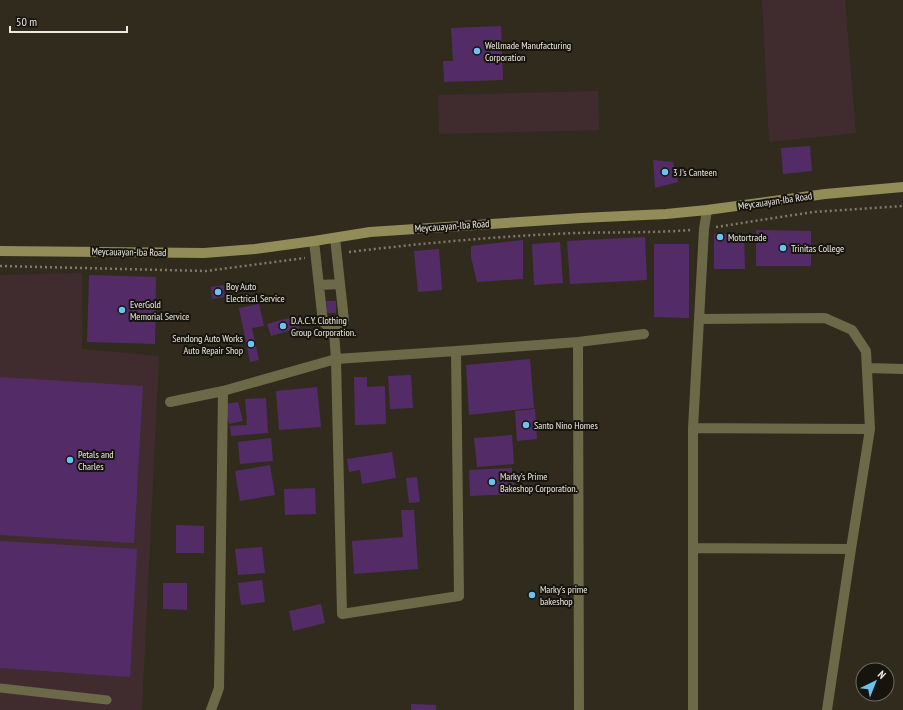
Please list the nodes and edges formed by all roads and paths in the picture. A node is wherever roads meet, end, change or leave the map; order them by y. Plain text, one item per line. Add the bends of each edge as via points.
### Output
1 (903, 187) edge
2 (903, 206) edge
3 (707, 210) junction
4 (704, 229) junction
5 (335, 238) junction
6 (314, 241) junction
7 (0, 251) edge
8 (337, 254) junction
9 (316, 257) junction
10 (0, 266) edge
11 (340, 284) junction
12 (319, 285) junction
13 (699, 319) junction
14 (334, 332) junction
15 (644, 334) dead end
16 (578, 342) junction
17 (456, 351) junction
18 (336, 359) junction
19 (867, 368) junction
20 (903, 369) edge
21 (223, 390) junction
22 (170, 402) dead end
23 (693, 428) junction
24 (870, 429) junction
25 (693, 548) junction
26 (851, 549) junction
27 (0, 688) edge
28 (107, 700) dead end
29 (211, 710) edge
30 (580, 710) edge
31 (693, 710) edge
32 (827, 710) edge

1 - 3 main road, Meycauayan-Iba Road via 825,194
2 - 4 path via 812,212
3 - 4 street
3 - 5 main road, Meycauayan-Iba Road via 433,227 370,232
4 - 8 path via 576,233 452,241
4 - 13 street
5 - 6 main road, Meycauayan-Iba Road
5 - 8 street
6 - 7 main road, Meycauayan-Iba Road via 204,253
6 - 9 street
8 - 11 street
9 - 10 path via 206,271
9 - 12 street
11 - 12 street
11 - 14 street via 344,320
12 - 14 street via 323,322
13 - 19 street via 825,318 852,330 866,351
13 - 23 street
14 - 18 street
15 - 16 street
16 - 17 street
16 - 30 street
17 - 18 street
17 - 18 street via 459,596 342,614
18 - 21 street
19 - 20 street
19 - 24 street
21 - 22 street
21 - 29 street via 219,688
23 - 24 street
23 - 25 street
24 - 26 street
25 - 26 street
25 - 31 street
26 - 32 street
27 - 28 lane

